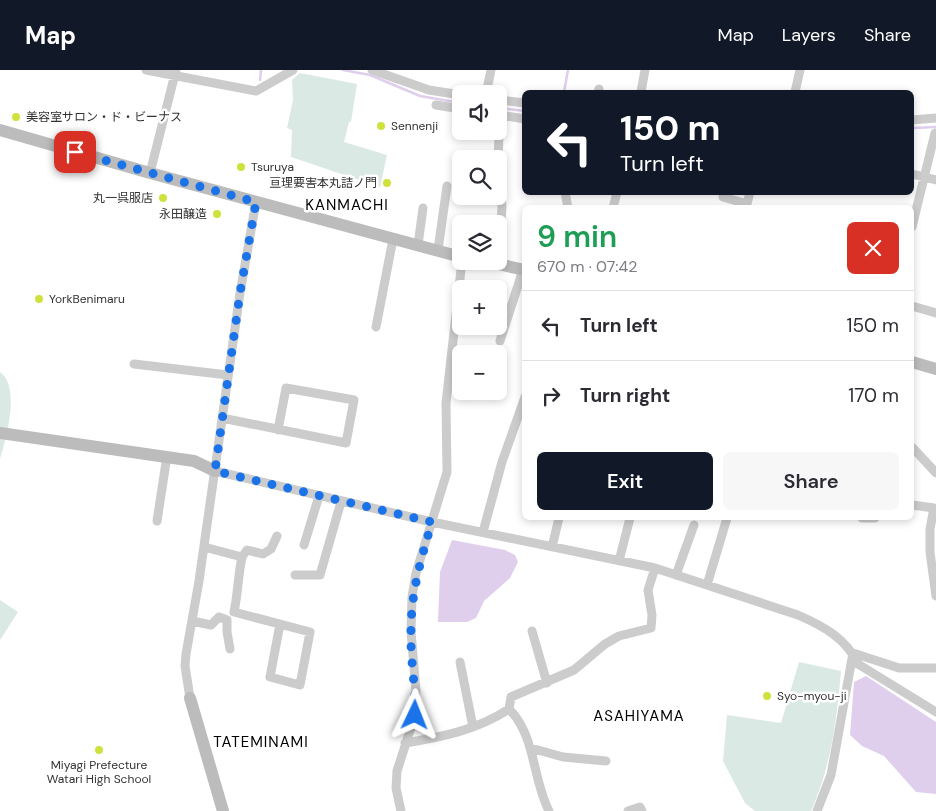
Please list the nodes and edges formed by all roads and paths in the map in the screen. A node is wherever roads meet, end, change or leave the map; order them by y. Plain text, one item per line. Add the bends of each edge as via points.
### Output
1 (146, 70) edge
2 (292, 70) edge
3 (372, 70) edge
4 (491, 70) edge
5 (645, 70) edge
6 (800, 70) edge
7 (176, 74) edge
8 (488, 85) edge
9 (641, 90) edge
10 (795, 90) edge
11 (452, 94) edge
12 (507, 101) edge
13 (522, 104) edge
14 (436, 105) dead end
15 (452, 108) edge
16 (507, 116) edge
17 (936, 118) edge
18 (522, 119) edge
19 (914, 120) edge
20 (0, 130) edge
21 (935, 133) edge
22 (150, 173) junction
23 (914, 174) edge
24 (925, 177) junction
25 (936, 180) edge
26 (447, 186) dead end
27 (723, 197) dead end
28 (256, 202) junction
29 (743, 205) edge
30 (423, 208) dead end
31 (914, 219) edge
32 (393, 238) junction
33 (418, 245) junction
34 (438, 250) junction
35 (452, 254) edge
36 (507, 264) edge
37 (522, 269) edge
38 (461, 270) edge
39 (522, 276) edge
40 (914, 307) edge
41 (936, 313) edge
42 (376, 327) dead end
43 (500, 341) dead end
44 (914, 363) edge
45 (134, 364) dead end
46 (936, 369) edge
47 (228, 375) junction
48 (522, 405) edge
49 (222, 418) junction
50 (278, 430) junction
51 (0, 433) edge
52 (914, 449) edge
53 (168, 456) junction
54 (215, 471) junction
55 (936, 473) edge
56 (319, 496) junction
57 (341, 502) junction
58 (914, 505) edge
59 (935, 509) edge
60 (559, 520) edge
61 (629, 520) edge
62 (726, 520) edge
63 (157, 521) dead end
64 (432, 522) junction
65 (694, 525) dead end
66 (483, 532) junction
67 (277, 536) dead end
68 (304, 545) dead end
69 (204, 547) junction
70 (552, 547) junction
71 (242, 558) junction
72 (619, 561) junction
73 (655, 568) junction
74 (294, 575) dead end
75 (676, 575) junction
76 (707, 585) junction
77 (936, 596) edge
78 (192, 621) junction
79 (280, 624) junction
80 (532, 631) dead end
81 (230, 649) dead end
82 (853, 653) junction
83 (460, 662) dead end
84 (936, 668) edge
85 (547, 683) junction
86 (190, 698) joint
87 (509, 709) junction
88 (936, 712) edge
89 (473, 727) junction
90 (405, 743) junction
91 (531, 748) junction
92 (606, 761) dead end
93 (223, 811) edge
94 (401, 811) edge
95 (549, 811) edge
96 (628, 811) edge
97 (642, 811) edge
98 (818, 811) edge

1 - 7 street
2 - 7 street via 256,91
3 - 11 street via 429,90
4 - 8 street
5 - 9 street
6 - 10 street
7 - 22 street
12 - 13 street
14 - 15 street
16 - 18 street
17 - 19 street
20 - 22 street
21 - 24 street
22 - 28 street
23 - 24 street
24 - 25 street
24 - 31 street
26 - 34 street
27 - 29 street
28 - 32 street
28 - 47 street
30 - 33 street
32 - 33 street
32 - 42 street
33 - 34 street
34 - 35 street
36 - 37 street
38 - 64 street via 446,403 447,472
39 - 43 street
40 - 41 street
44 - 46 street
45 - 47 street
47 - 49 street
48 - 66 street
49 - 50 street
49 - 54 street
50 - 50 street via 346,443 354,400 286,388
51 - 53 street
52 - 55 street
53 - 54 street via 194,461
53 - 63 street
54 - 56 street
54 - 69 street
56 - 57 street
56 - 68 street
57 - 64 street
57 - 74 street via 320,575
58 - 59 street
59 - 77 street via 930,544
60 - 70 street
61 - 72 street
62 - 76 street
64 - 66 street
64 - 90 street via 412,597 410,632 415,715
65 - 75 street
66 - 70 street
67 - 71 street via 271,549 263,554 247,550
69 - 71 street
69 - 78 street
70 - 72 street
71 - 79 street via 234,612
72 - 73 street
73 - 75 street
73 - 85 street via 648,590 651,628 619,636 574,670
75 - 76 street
76 - 82 street via 820,625
78 - 81 street via 211,625 219,617 228,620
78 - 86 street via 185,666
79 - 79 street via 310,632 300,684 270,677
80 - 85 street
82 - 84 street via 899,668
82 - 88 street via 858,664
82 - 98 street via 831,775
83 - 89 street
85 - 87 street via 511,697
86 - 93 street
87 - 89 street
87 - 91 street via 519,719
89 - 90 street via 453,735
90 - 94 street via 397,771 396,788
91 - 92 street
91 - 95 street via 541,796
96 - 97 street via 640,807

